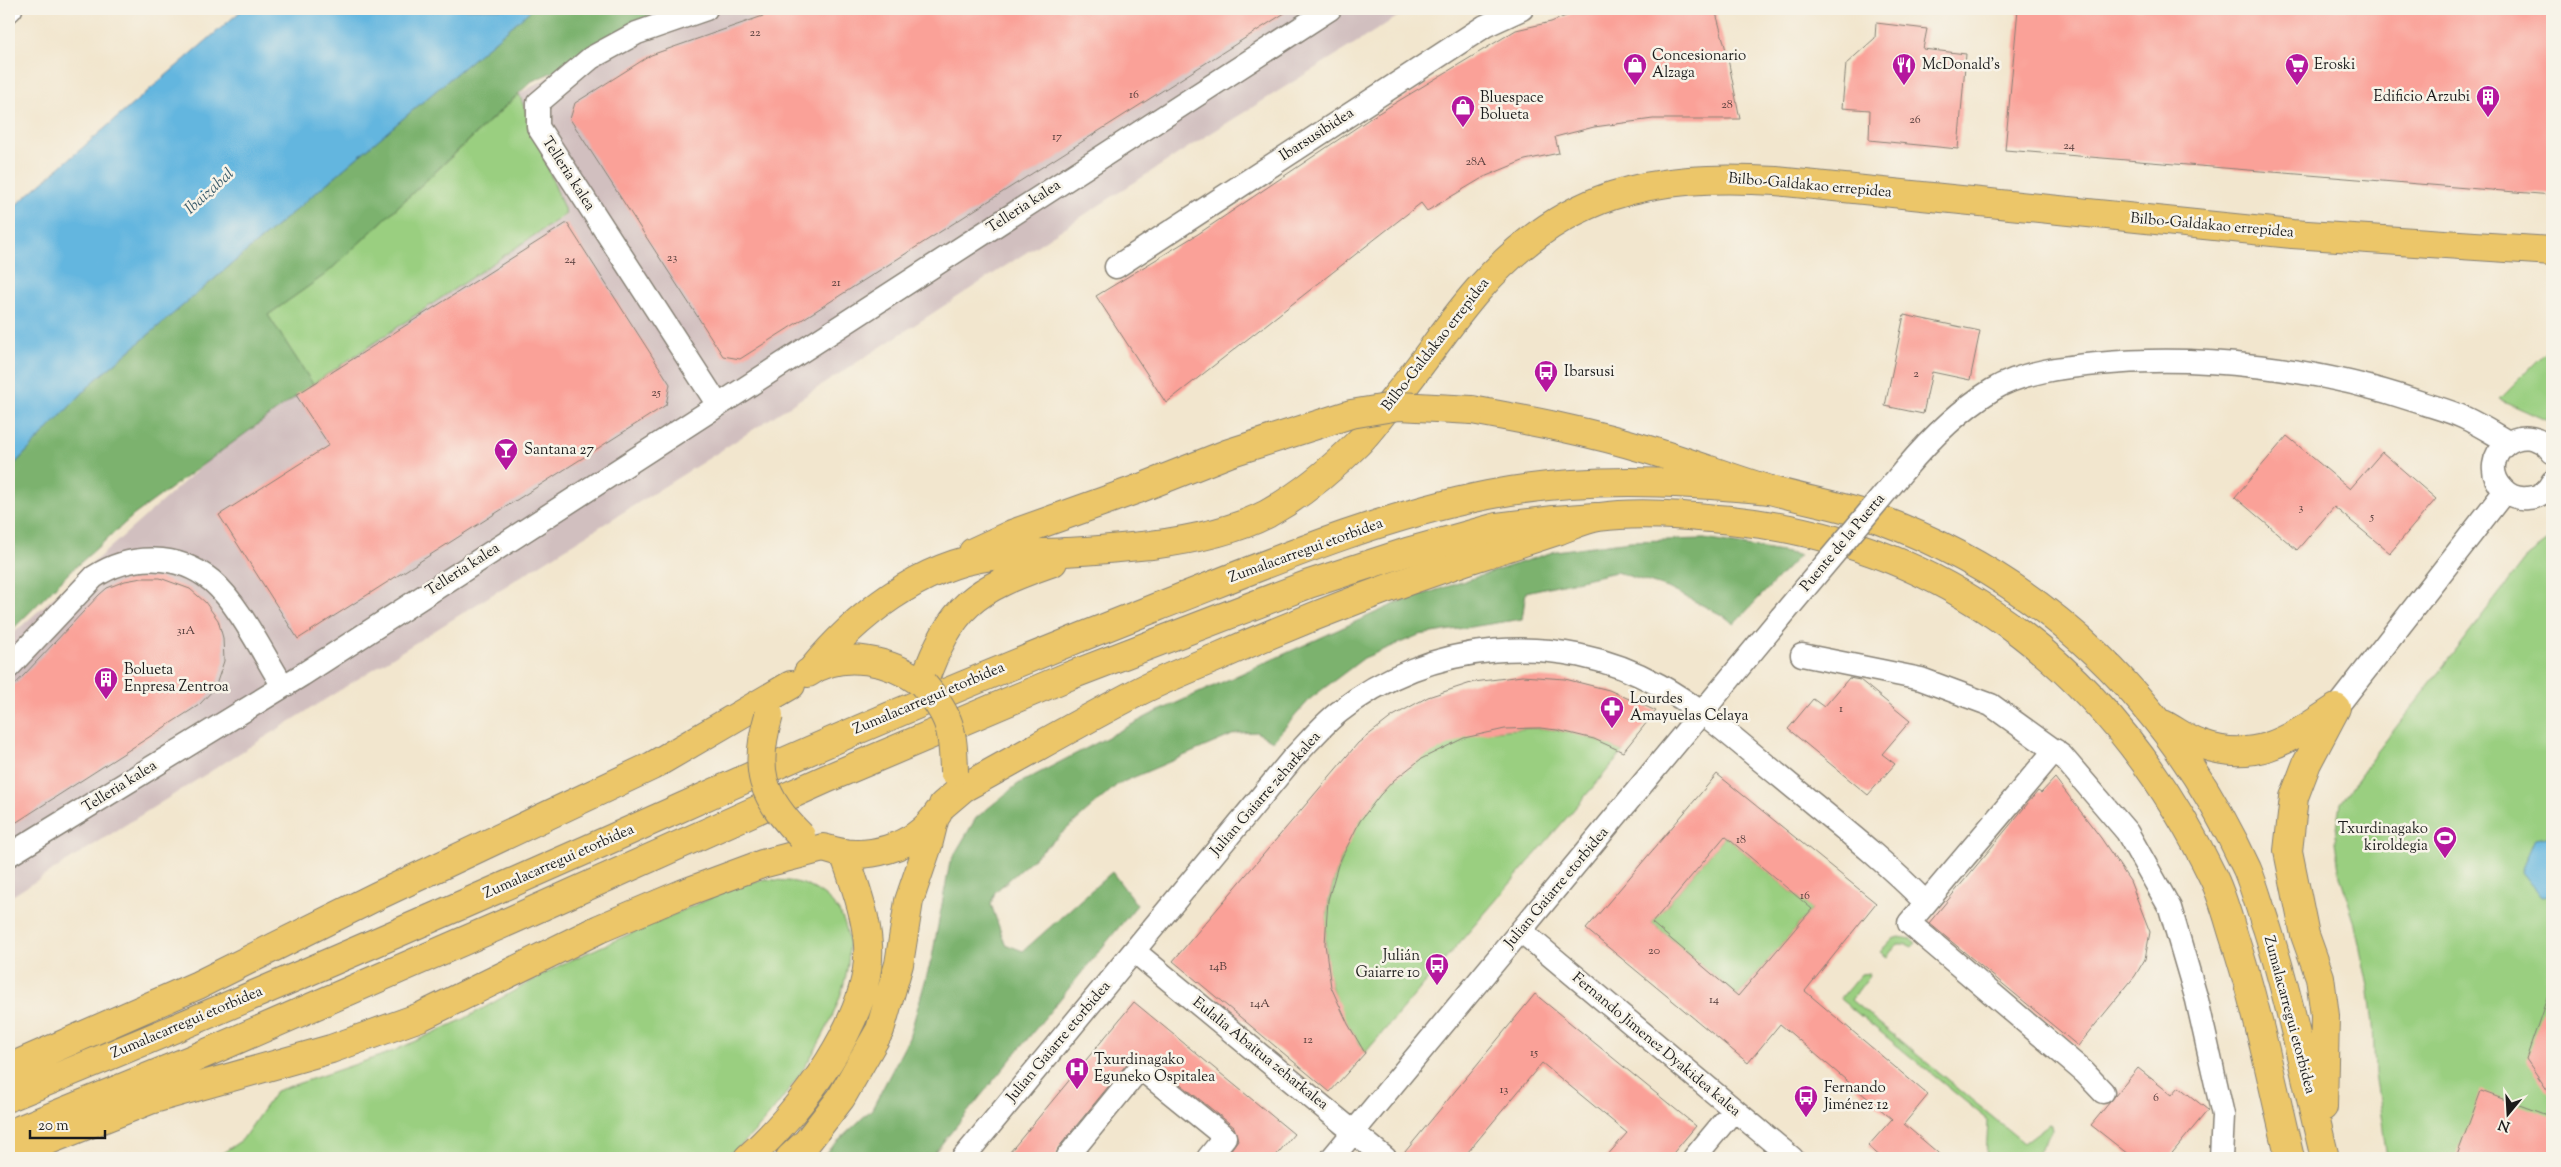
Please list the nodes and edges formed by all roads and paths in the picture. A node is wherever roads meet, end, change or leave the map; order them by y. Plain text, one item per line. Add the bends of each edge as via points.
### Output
1 (706, 9) edge
2 (1330, 9) edge
3 (1522, 9) edge
4 (2552, 251) edge
5 (1116, 267) dead end
6 (718, 405) junction
7 (2508, 442) junction
8 (2552, 452) edge
9 (2552, 482) edge
10 (1770, 490) junction
11 (2505, 492) junction
12 (1596, 517) junction
13 (1082, 552) junction
14 (926, 574) junction
15 (1781, 617) joint
16 (1802, 655) dead end
17 (9, 667) edge
18 (801, 678) junction
19 (923, 684) junction
20 (283, 686) junction
21 (2336, 708) junction
22 (1701, 713) junction
23 (2156, 719) junction
24 (2055, 750) junction
25 (939, 811) junction
26 (823, 846) junction
27 (9, 855) edge
28 (1925, 902) junction
29 (1155, 926) joint
30 (1521, 932) junction
31 (1134, 951) junction
32 (9, 1068) edge
33 (2103, 1092) dead end
34 (9, 1097) edge
35 (1733, 1110) junction
36 (1354, 1132) junction
37 (9, 1134) edge
38 (2323, 1151) edge
39 (9, 1156) edge
40 (2289, 1156) edge
41 (748, 1158) edge
42 (790, 1158) edge
43 (964, 1158) edge
44 (1071, 1158) edge
45 (1208, 1158) edge
46 (1332, 1158) edge
47 (1385, 1158) edge
48 (1694, 1158) edge
49 (1792, 1158) edge
50 (2221, 1158) edge

1 - 6 street, Telleria kalea via 637,33 591,58 538,103 538,127
2 - 6 street, Telleria kalea
3 - 5 street, Ibarsusibidea via 1485,26
4 - 13 main road, Bilbo-Galdakao errepidea via 2292,234 1735,178 1644,187 1613,194 1575,209 1510,257 1477,291 1358,443 1296,496 1264,515 1182,541
6 - 20 street, Telleria kalea
7 - 8 street via 2533,438
7 - 11 street via 2501,449 2494,466
7 - 15 street, Puente de la Puerta, bridge via 2464,418 2401,396 2330,378 2220,363 2138,360 2050,368 1993,389 1955,416 1905,469
9 - 11 street via 2541,494 2529,498
10 - 14 main road, bridge via 1648,449 1581,431 1472,410 1399,406 1351,414 1229,453 1138,490 1012,534
10 - 23 main road, Zumalacarregui etorbidea via 1874,518 1980,564 2066,626 2110,666
10 - 34 main road, Zumalacarregui etorbidea via 1689,482 1551,486 1499,493 1433,508 1329,540 982,676 182,1026
11 - 21 street
12 - 25 main road via 1398,583 1293,624 1142,690 963,788
12 - 37 main road, Zumalacarregui etorbidea via 1497,527 1407,552 1309,584 1069,676 826,779 195,1058
12 - 40 main road, Zumalacarregui etorbidea via 1687,516 1765,524 1863,550 1963,594 2000,618 2086,690 2129,740 2170,798 2216,884 2249,983
13 - 14 main road, Bilbo-Galdakao errepidea via 989,556
13 - 19 main road, Bilbo-Galdakao errepidea via 1004,579 965,604 947,629
14 - 18 main road, Bilbo-Galdakao errepidea via 890,597 833,644
15 - 22 street, Julian Gaiarre etorbidea
16 - 24 street via 1921,678 1991,705
17 - 20 street via 94,577 129,560 158,559 187,566 212,581 230,601
18 - 19 main road via 833,662 869,660 894,666
18 - 26 main road, Bilbo-Galdakao errepidea, bridge via 769,715 760,745 764,785 780,816
18 - 32 main road via 652,766 198,985
19 - 25 main road, bridge via 940,704 953,735 954,772
20 - 27 street, Telleria kalea
21 - 23 main road via 2264,750 2227,752 2199,744
21 - 38 main road via 2307,763 2294,797 2288,851 2305,934 2320,977 2325,1016
22 - 28 street via 1898,874
22 - 29 street, Julian Gaiarre zeharkalea via 1656,683 1574,653 1503,650 1436,660 1391,678 1339,712 1293,758
22 - 30 street, Julian Gaiarre etorbidea
23 - 38 main road, Zumalacarregui etorbidea via 2199,780 2248,871 2282,974
24 - 28 street
24 - 50 street via 2127,832 2170,908 2197,1000 2223,1115
25 - 26 main road via 915,836 894,847 863,854
25 - 42 main road via 909,901 899,964 880,1030 841,1098
26 - 39 main road via 684,893 599,929 411,1020 331,1050 150,1100
26 - 41 main road via 866,930 867,969 862,990 838,1046 807,1094 780,1127
28 - 33 street via 1909,923 2084,1072
29 - 31 street, Julian Gaiarre etorbidea
30 - 35 street, Fernando Jimenez Dyakidea kalea
30 - 36 street, Julian Gaiarre etorbidea
31 - 36 street, Eulalia Abaitua zeharkalea
31 - 43 street, Julian Gaiarre etorbidea
35 - 48 street
35 - 49 street, Fernando Jimenez Dyakidea kalea
36 - 46 street, Julian Gaiarre etorbidea
36 - 47 street, Eulalia Abaitua zeharkalea
44 - 45 street via 1068,1156 1140,1068 1225,1137

